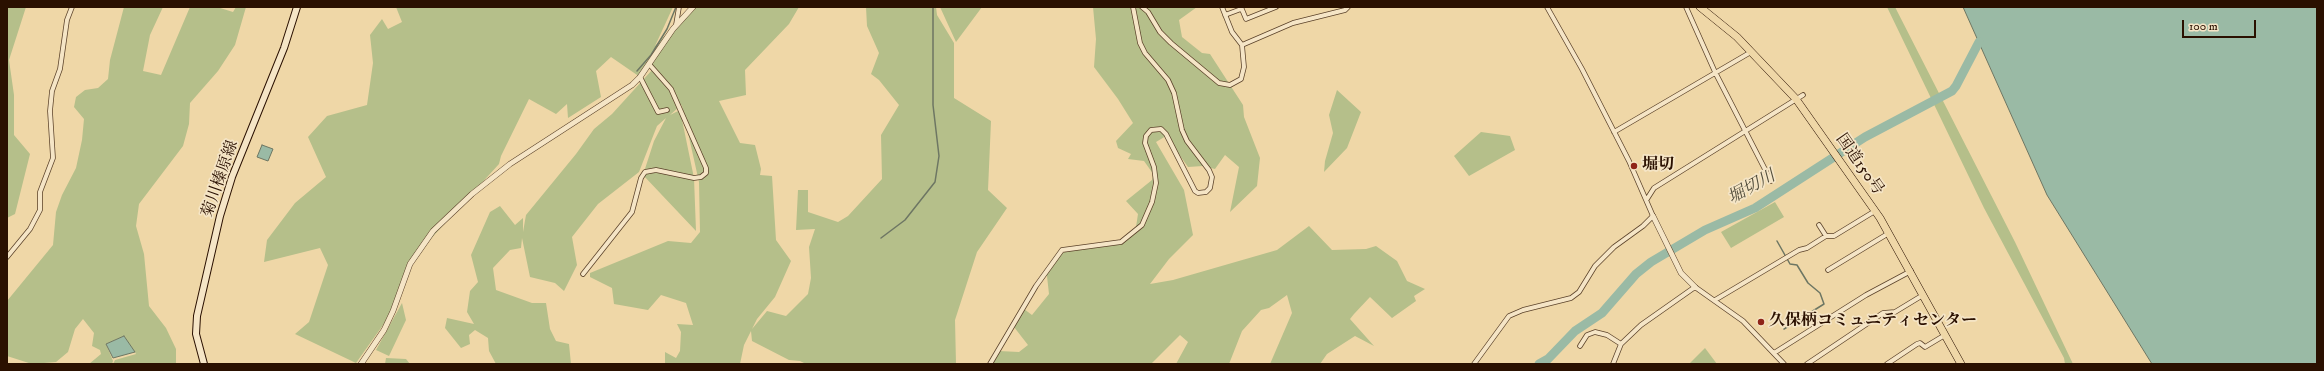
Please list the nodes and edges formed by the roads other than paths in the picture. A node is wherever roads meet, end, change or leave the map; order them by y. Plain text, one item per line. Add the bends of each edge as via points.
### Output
1 (72, 7) edge
2 (297, 7) edge
3 (679, 7) edge
4 (693, 7) edge
5 (1133, 7) edge
6 (1142, 7) edge
7 (1222, 7) edge
8 (1276, 7) edge
9 (1547, 7) edge
10 (1686, 7) edge
11 (1700, 7) edge
12 (1241, 8) edge
13 (1346, 8) edge
14 (1225, 15) junction
15 (676, 25) junction
16 (1242, 45) junction
17 (1751, 52) junction
18 (649, 64) junction
19 (1715, 72) junction
20 (640, 77) junction
21 (1803, 94) dead end
22 (1796, 99) junction
23 (667, 110) dead end
24 (1745, 130) junction
25 (1614, 132) junction
26 (1772, 181) dead end
27 (1647, 199) junction
28 (1875, 211) junction
29 (1653, 216) junction
30 (1819, 224) dead end
31 (1889, 233) junction
32 (1826, 236) junction
33 (7, 257) edge
34 (1828, 270) dead end
35 (1911, 271) junction
36 (583, 274) dead end
37 (1695, 287) junction
38 (1923, 295) junction
39 (1715, 300) junction
40 (1945, 335) junction
41 (1621, 344) junction
42 (1580, 346) dead end
43 (1774, 353) junction
44 (204, 364) edge
45 (361, 364) edge
46 (990, 364) edge
47 (1474, 364) edge
48 (1614, 364) edge
49 (1784, 364) edge
50 (1808, 364) edge
51 (1887, 364) edge
52 (1961, 364) edge

1 - 33 street via 67,20 60,69 52,91 50,111 53,158 40,192 40,210 33,224
2 - 44 main road, 菊川榛原線 via 284,48 232,177 220,216 197,316 196,334
3 - 15 street
4 - 15 street
5 - 46 street via 1140,43 1145,53 1168,80 1174,93 1182,130 1212,177 1210,188 1206,192 1195,191 1166,134 1161,129 1150,130 1145,143 1154,167 1156,183 1152,202 1142,225 1121,242 1062,250 1036,286
6 - 16 street via 1160,32 1223,85 1234,84 1241,79 1244,67
7 - 14 street
8 - 12 street via 1246,19
9 - 25 street
10 - 19 street
11 - 17 highway, 国道150号
12 - 14 street
13 - 16 street via 1293,23
14 - 16 street via 1232,32
15 - 18 street
17 - 19 street
17 - 22 highway, 国道150号
18 - 20 street
18 - 36 street via 671,90 706,173 694,178 656,170 645,172 632,212
19 - 24 street
19 - 25 street
20 - 23 street via 658,112
20 - 45 street via 621,93 510,164 472,194 433,231 410,264 393,311
21 - 22 street
22 - 24 street
22 - 28 highway, 国道150号
24 - 26 street
24 - 27 street via 1654,188
25 - 27 street
27 - 29 street
28 - 31 highway, 国道150号
28 - 32 street via 1834,236
29 - 37 street via 1682,273
29 - 47 street via 1614,247 1595,266 1579,292 1571,298 1509,316
30 - 32 street
31 - 34 street
31 - 35 highway, 国道150号
32 - 39 street
35 - 38 highway, 国道150号
35 - 43 street via 1866,294
37 - 39 street
37 - 41 street via 1641,325
38 - 40 highway, 国道150号
38 - 50 street via 1895,312 1883,313
39 - 43 street via 1743,321
40 - 51 street via 1925,347 1917,344
40 - 52 highway, 国道150号
41 - 42 street via 1612,337 1596,332 1587,335
41 - 48 street
43 - 49 street

